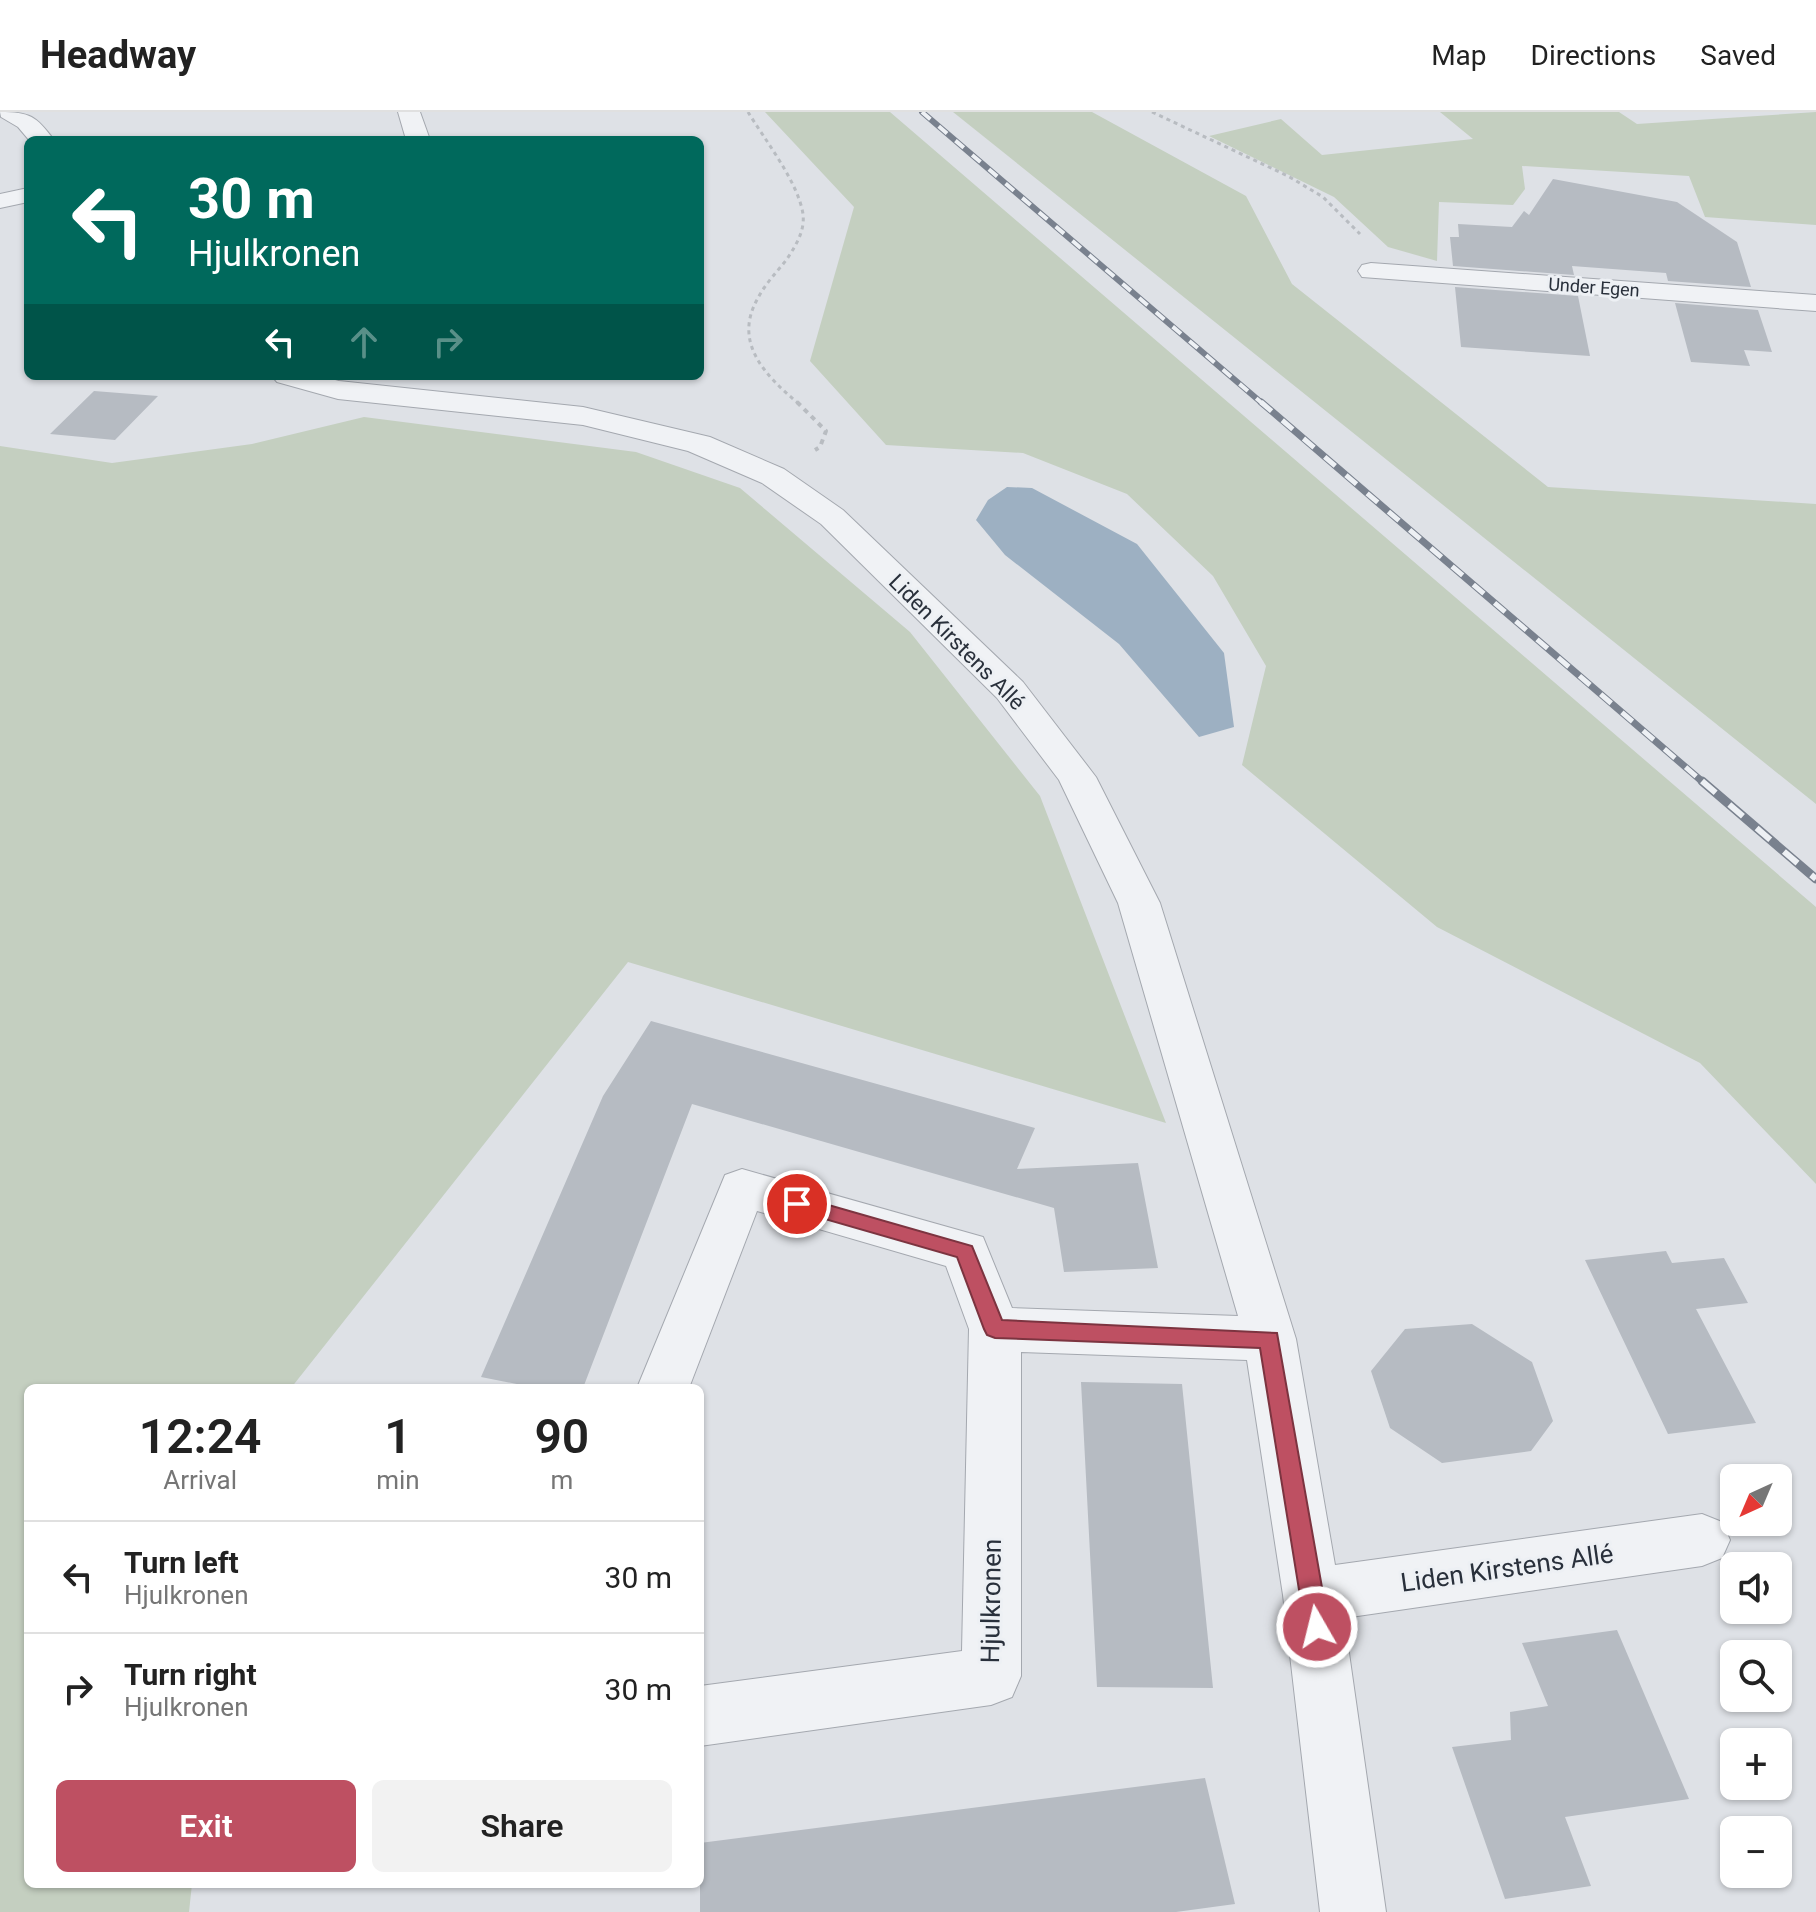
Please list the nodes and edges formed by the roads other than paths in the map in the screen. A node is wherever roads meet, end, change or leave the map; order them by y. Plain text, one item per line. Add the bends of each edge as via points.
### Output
1 (9, 112) edge
2 (409, 112) edge
3 (38, 136) edge
4 (417, 136) edge
5 (24, 196) edge
6 (0, 201) edge
7 (1371, 271) road end
8 (1816, 303) edge
9 (302, 380) edge
10 (995, 1329) junction
11 (1270, 1339) junction
12 (665, 1384) edge
13 (1702, 1540) dead end
14 (1312, 1595) junction
15 (704, 1715) edge
16 (1353, 1912) edge

1 - 3 street
2 - 4 street
5 - 6 street
7 - 8 street, Under Egen
9 - 11 street, Liden Kirstens Allé via 338,390 583,416 699,444 773,476 832,517 1010,690 1077,777 1139,903
10 - 11 street
10 - 12 street, Hjulkronen via 965,1251 742,1188
10 - 15 street, Hjulkronen via 991,1676
11 - 14 street, Liden Kirstens Allé
13 - 14 street, Liden Kirstens Allé
14 - 16 street, Liden Kirstens Allé

